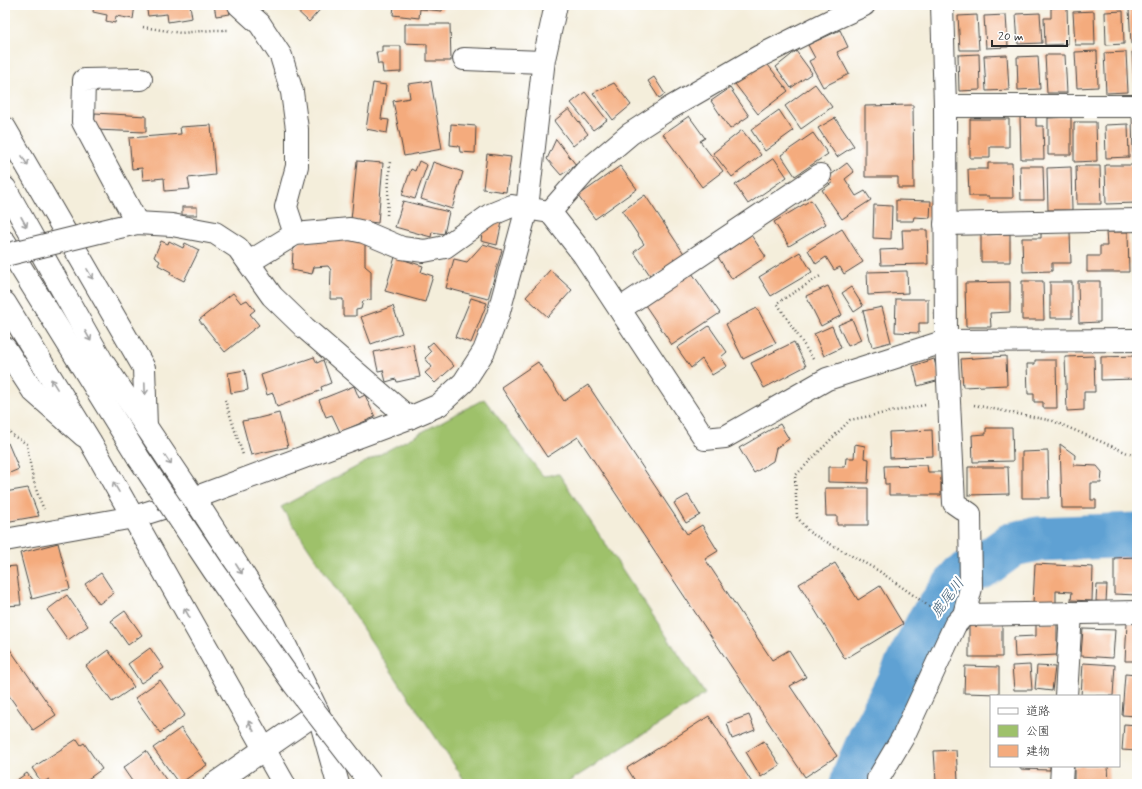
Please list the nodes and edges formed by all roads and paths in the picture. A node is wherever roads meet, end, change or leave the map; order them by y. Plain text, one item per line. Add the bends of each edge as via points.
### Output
1 (239, 5) edge
2 (556, 5) edge
3 (864, 5) edge
4 (942, 5) edge
5 (143, 27) dead end
6 (236, 31) dead end
7 (464, 59) dead end
8 (543, 62) junction
9 (141, 79) dead end
10 (945, 106) junction
11 (1137, 106) edge
12 (5, 128) edge
13 (390, 160) dead end
14 (820, 175) dead end
15 (5, 188) edge
16 (527, 208) junction
17 (550, 212) junction
18 (1137, 220) edge
19 (137, 223) junction
20 (945, 224) junction
21 (295, 234) junction
22 (5, 242) edge
23 (385, 242) junction
24 (5, 255) edge
25 (249, 262) junction
26 (822, 275) dead end
27 (5, 303) edge
28 (620, 310) junction
29 (946, 340) junction
30 (1137, 340) edge
31 (5, 348) edge
32 (827, 379) junction
33 (225, 400) dead end
34 (949, 400) junction
35 (409, 418) junction
36 (5, 426) edge
37 (146, 427) junction
38 (90, 441) junction
39 (1137, 458) edge
40 (250, 477) junction
41 (194, 498) junction
42 (134, 517) junction
43 (55, 531) junction
44 (5, 540) edge
45 (1137, 612) edge
46 (1071, 613) junction
47 (964, 615) junction
48 (941, 616) dead end
49 (1066, 695) edge
50 (318, 712) junction
51 (264, 750) junction
52 (1062, 767) edge
53 (214, 784) edge
54 (284, 784) edge
55 (338, 784) edge
56 (371, 784) edge
57 (878, 784) edge
58 (1061, 784) edge

1 - 21 main road via 260,24 281,56 292,92 297,128 297,166 286,207
2 - 8 main road
3 - 17 main road via 760,56 630,134 585,172
4 - 10 main road
5 - 6 path via 181,33
7 - 8 main road
8 - 16 main road
9 - 19 main road via 84,80 83,122
10 - 11 main road
10 - 20 main road
12 -> 37 main road via 144,368
13 - 23 path
14 - 28 main road
15 -> 37 main road via 102,360
16 - 17 main road
16 - 23 main road via 512,206 490,215 445,248 424,251 402,248
16 - 35 main road via 498,315 484,351 464,382 439,406
17 - 28 main road via 583,254
18 - 20 main road
19 - 24 main road, bridge
19 - 25 main road via 172,225 215,233 238,248
20 - 29 main road
21 - 23 main road via 350,229 364,232
21 - 25 main road
22 - 56 main road, bridge via 138,457 214,571 293,683
25 - 35 main road via 272,296
26 - 32 path via 777,303
38 -> 27 main road
28 - 32 main road via 705,439 725,437
29 - 30 main road
29 - 32 main road
29 - 34 main road
31 - 38 main road via 33,391
33 - 40 path
34 - 39 path via 1053,421
34 - 47 main road via 954,503 970,514 971,588
34 - 48 path via 850,420 795,476 797,517 809,532 879,571
35 - 40 main road
36 - 43 path via 12,435 28,444 38,498
37 -> 41 main road
42 -> 38 main road
40 - 41 main road
41 - 42 main road
41 -> 50 main road via 274,622
42 - 43 main road
51 -> 42 main road
43 - 44 main road
45 - 46 main road
46 - 47 main road
46 - 49 main road
47 - 57 main road via 955,625 902,738 878,779
50 - 51 main road
50 - 55 main road
51 - 53 main road
51 - 54 main road
52 - 58 main road

